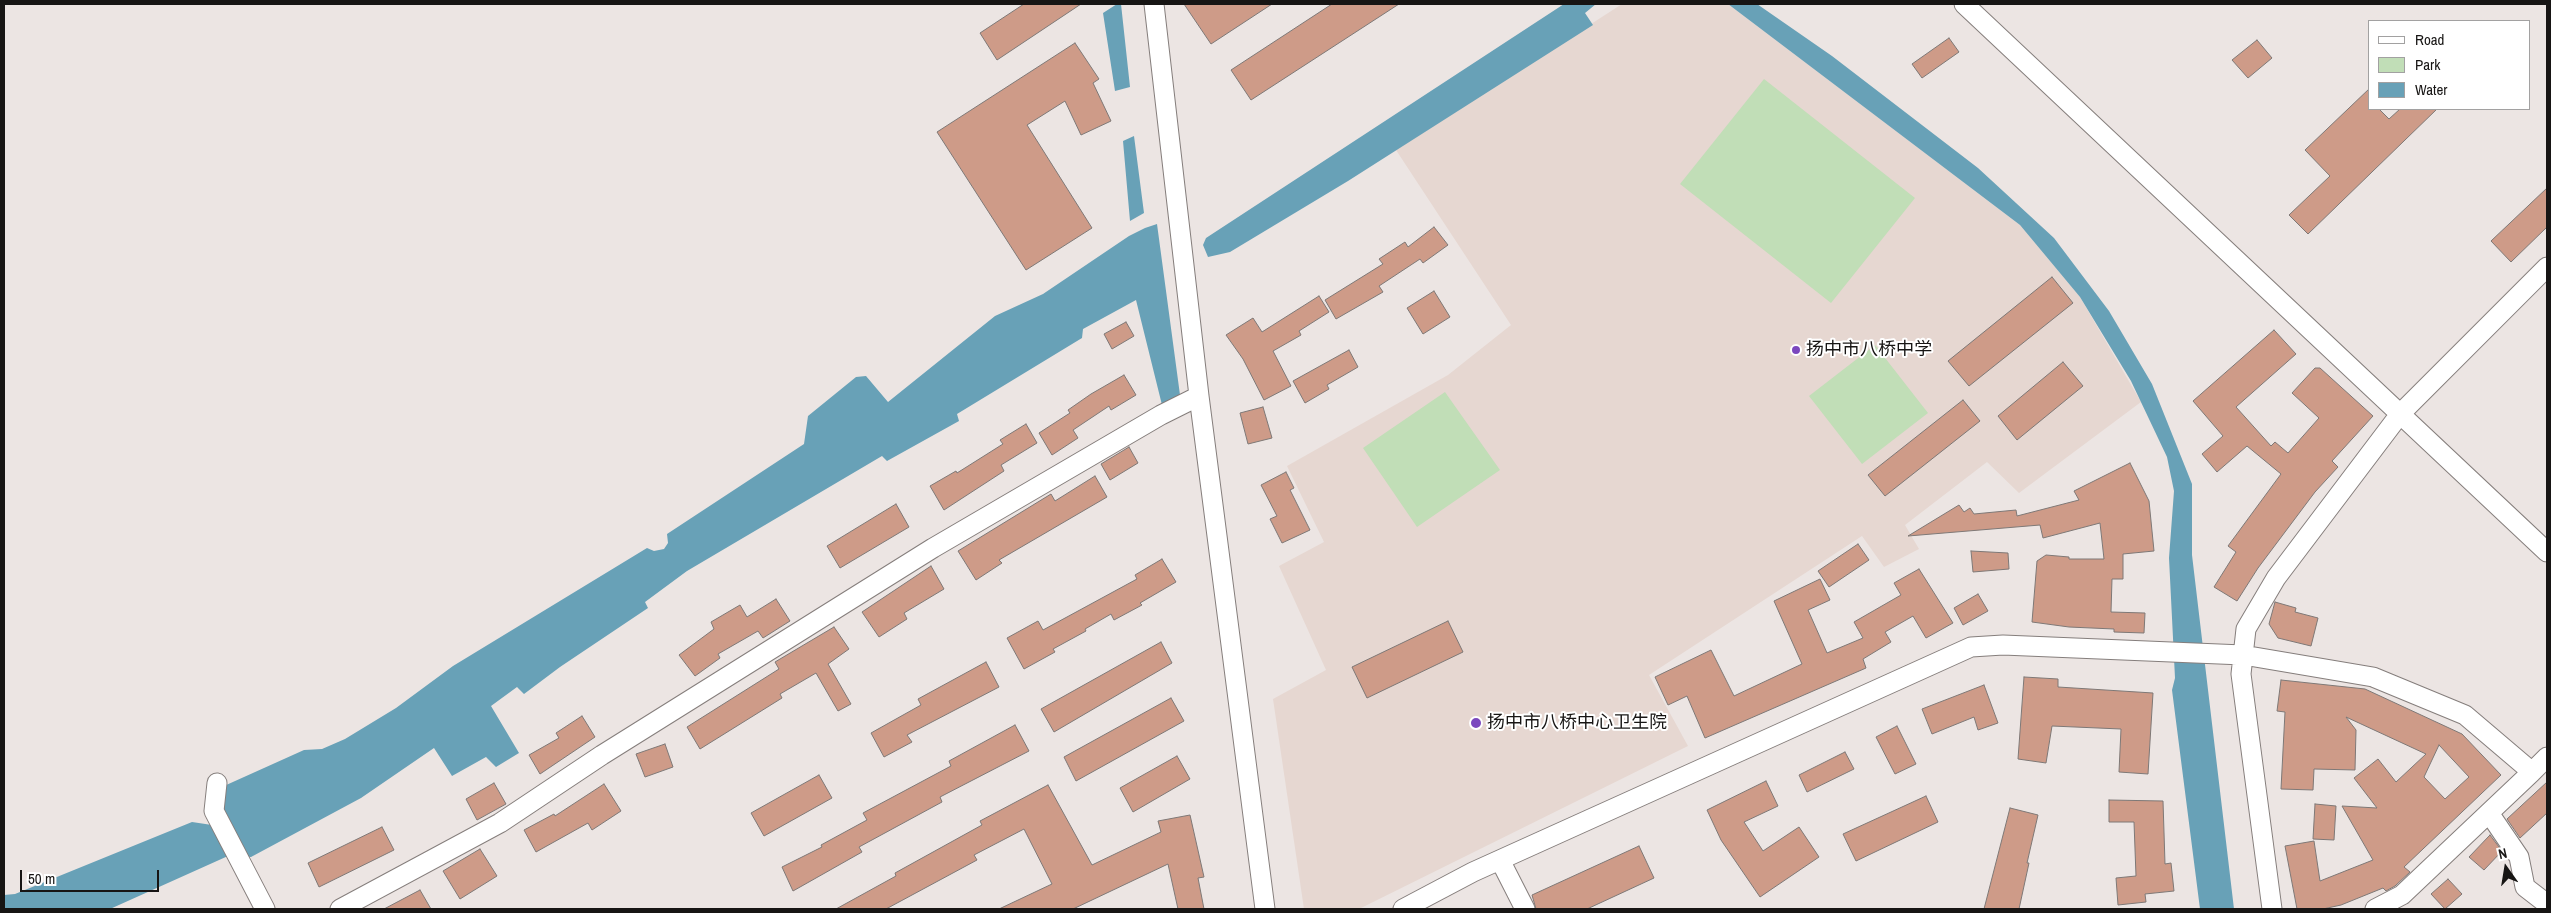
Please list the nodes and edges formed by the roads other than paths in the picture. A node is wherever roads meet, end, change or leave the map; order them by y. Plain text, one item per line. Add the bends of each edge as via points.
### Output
1 (1154, 4) edge
2 (1964, 4) edge
3 (2547, 268) edge
4 (1199, 396) junction
5 (2400, 414) junction
6 (2547, 552) edge
7 (2243, 655) junction
8 (2547, 757) edge
9 (2532, 772) junction
10 (217, 783) dead end
11 (2489, 813) junction
12 (1500, 860) junction
13 (2547, 904) edge
14 (265, 909) edge
15 (340, 909) edge
16 (1265, 909) edge
17 (1403, 909) edge
18 (1525, 909) edge
19 (2272, 909) edge
20 (2375, 909) edge

1 - 4 street
2 - 5 street
3 - 5 street
4 - 15 street via 933,548 602,755 500,823
4 - 16 street
5 - 6 street
5 - 7 street via 2276,578 2246,630
7 - 9 street via 2374,677 2465,715
7 - 12 street via 2003,645 1971,647
7 - 19 street via 2241,674
8 - 9 street
9 - 11 street
10 - 14 street via 214,812
11 - 13 street via 2519,857 2525,887
11 - 20 street via 2402,895
12 - 17 street
12 - 18 street

